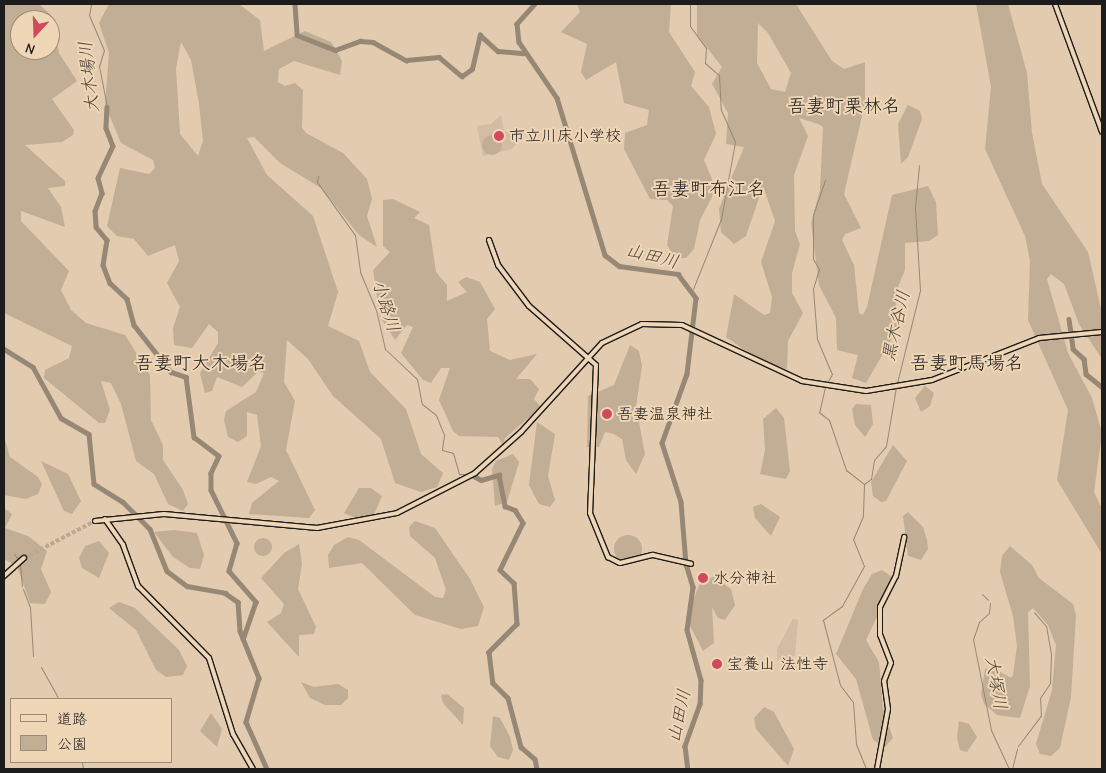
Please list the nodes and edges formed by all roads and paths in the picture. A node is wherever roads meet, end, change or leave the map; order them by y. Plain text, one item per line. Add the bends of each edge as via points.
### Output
1 (1055, 4) edge
2 (1102, 132) edge
3 (490, 240) dead end
4 (1102, 332) edge
5 (589, 355) junction
6 (105, 519) junction
7 (95, 521) tunnel mouth
8 (904, 537) dead end
9 (24, 558) tunnel mouth
10 (690, 564) dead end
11 (4, 576) edge
12 (252, 769) edge
13 (877, 769) edge

1 - 2 street
3 - 5 street via 498,265 532,310
4 - 5 street via 1038,338 932,380 866,391 805,382 708,334 662,322 613,336
5 - 6 street via 521,432 475,473 422,503 362,522 317,528 164,514
5 - 10 street via 596,368 590,513 602,547 617,563 653,555
6 - 7 street
6 - 12 street via 123,545 138,586 209,658 233,734
8 - 13 street via 896,576 880,607 880,635 891,663 884,681 888,709
9 - 11 street

